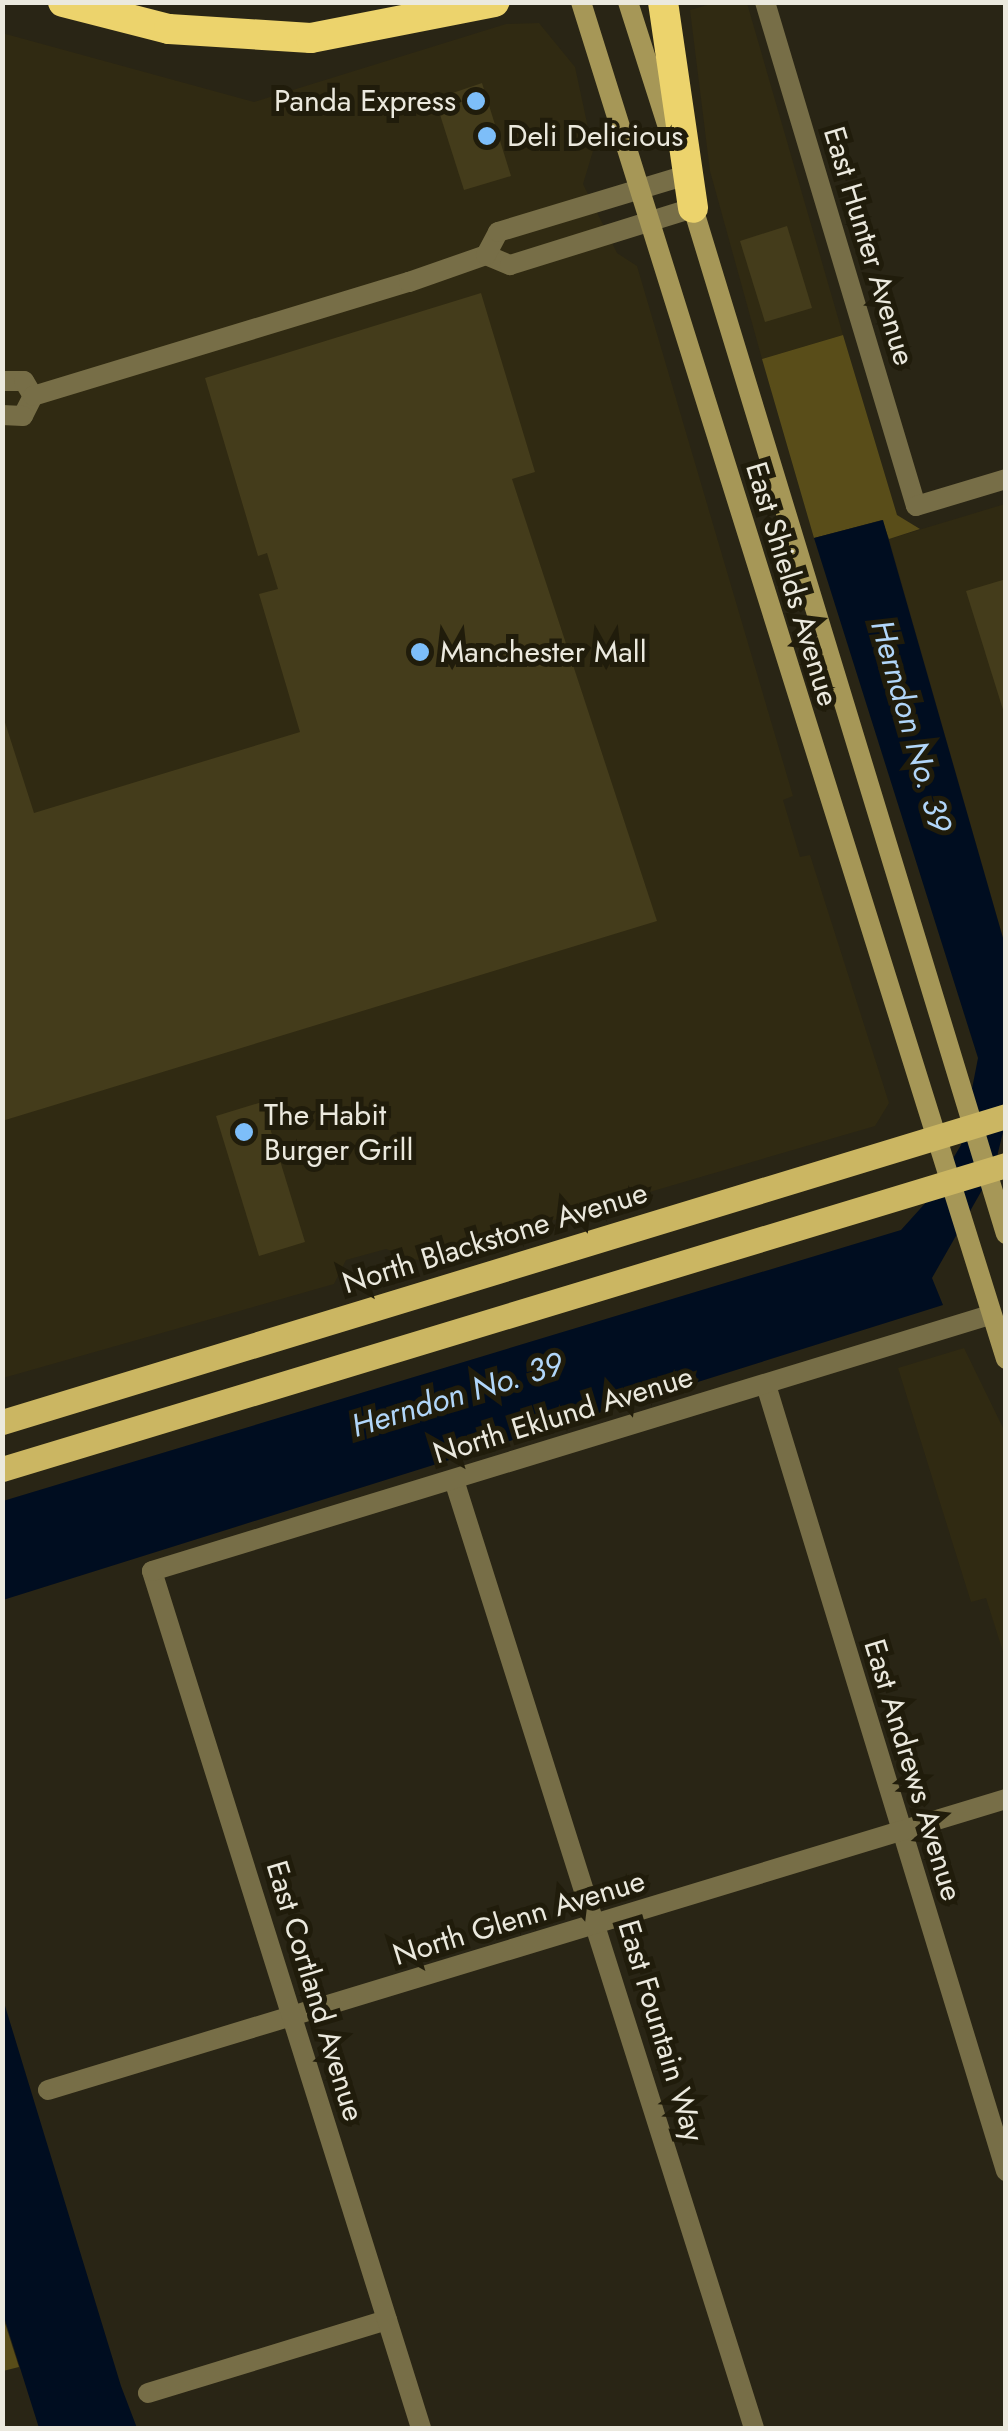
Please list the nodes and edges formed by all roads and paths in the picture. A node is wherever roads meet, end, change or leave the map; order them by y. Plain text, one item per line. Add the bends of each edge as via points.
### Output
1 (62, 2) edge
2 (495, 2) edge
3 (581, 2) edge
4 (628, 2) edge
5 (662, 2) edge
6 (765, 2) edge
7 (684, 176) junction
8 (641, 190) junction
9 (694, 208) junction
10 (651, 222) junction
11 (486, 255) junction
12 (2, 381) edge
13 (33, 396) junction
14 (2, 416) edge
15 (1006, 480) edge
16 (1006, 1116) edge
17 (971, 1127) junction
18 (936, 1138) junction
19 (996, 1168) edge
20 (950, 1182) junction
21 (1006, 1234) edge
22 (990, 1315) junction
23 (1006, 1359) edge
24 (766, 1385) junction
25 (2, 1422) edge
26 (2, 1468) edge
27 (454, 1480) junction
28 (152, 1571) joint
29 (1006, 1799) edge
30 (899, 1830) junction
31 (597, 1928) junction
32 (292, 2017) junction
33 (48, 2090) dead end
34 (1006, 2171) edge
35 (387, 2320) junction
36 (148, 2392) dead end
37 (422, 2428) edge
38 (754, 2428) edge

1 - 2 highway via 169,29 311,38
3 - 8 main road, East Shields Avenue
4 - 7 main road, East Shields Avenue
5 - 9 highway
6 - 15 street, East Hunter Avenue via 916,506
7 - 8 street
7 - 9 main road, East Shields Avenue
8 - 10 main road, East Shields Avenue
8 - 11 street via 498,232
9 - 10 street
9 - 17 main road, East Shields Avenue
10 - 11 street via 510,266
10 - 18 main road, East Shields Avenue
11 - 13 street
12 - 13 street via 24,381
13 - 14 street via 24,416
16 - 17 main road, North Blackstone Avenue
17 - 18 main road, North Blackstone Avenue
17 - 19 main road, East Shields Avenue
18 - 20 main road, East Shields Avenue
18 - 25 main road, North Blackstone Avenue
19 - 20 main road
19 - 21 main road, East Shields Avenue
20 - 22 main road, East Shields Avenue
20 - 26 main road
22 - 23 main road, East Shields Avenue
22 - 24 street, North Eklund Avenue
24 - 27 street, North Eklund Avenue
24 - 30 street, East Andrews Avenue
27 - 28 street, North Eklund Avenue
27 - 31 street, East Fountain Way
28 - 32 street, East Cortland Avenue
29 - 30 street, North Glenn Avenue
30 - 31 street, North Glenn Avenue
30 - 34 street, East Andrews Avenue
31 - 32 street, North Glenn Avenue
31 - 38 street, East Fountain Way
32 - 33 street, North Glenn Avenue
32 - 35 street, East Cortland Avenue
35 - 36 street
35 - 37 street, East Cortland Avenue

